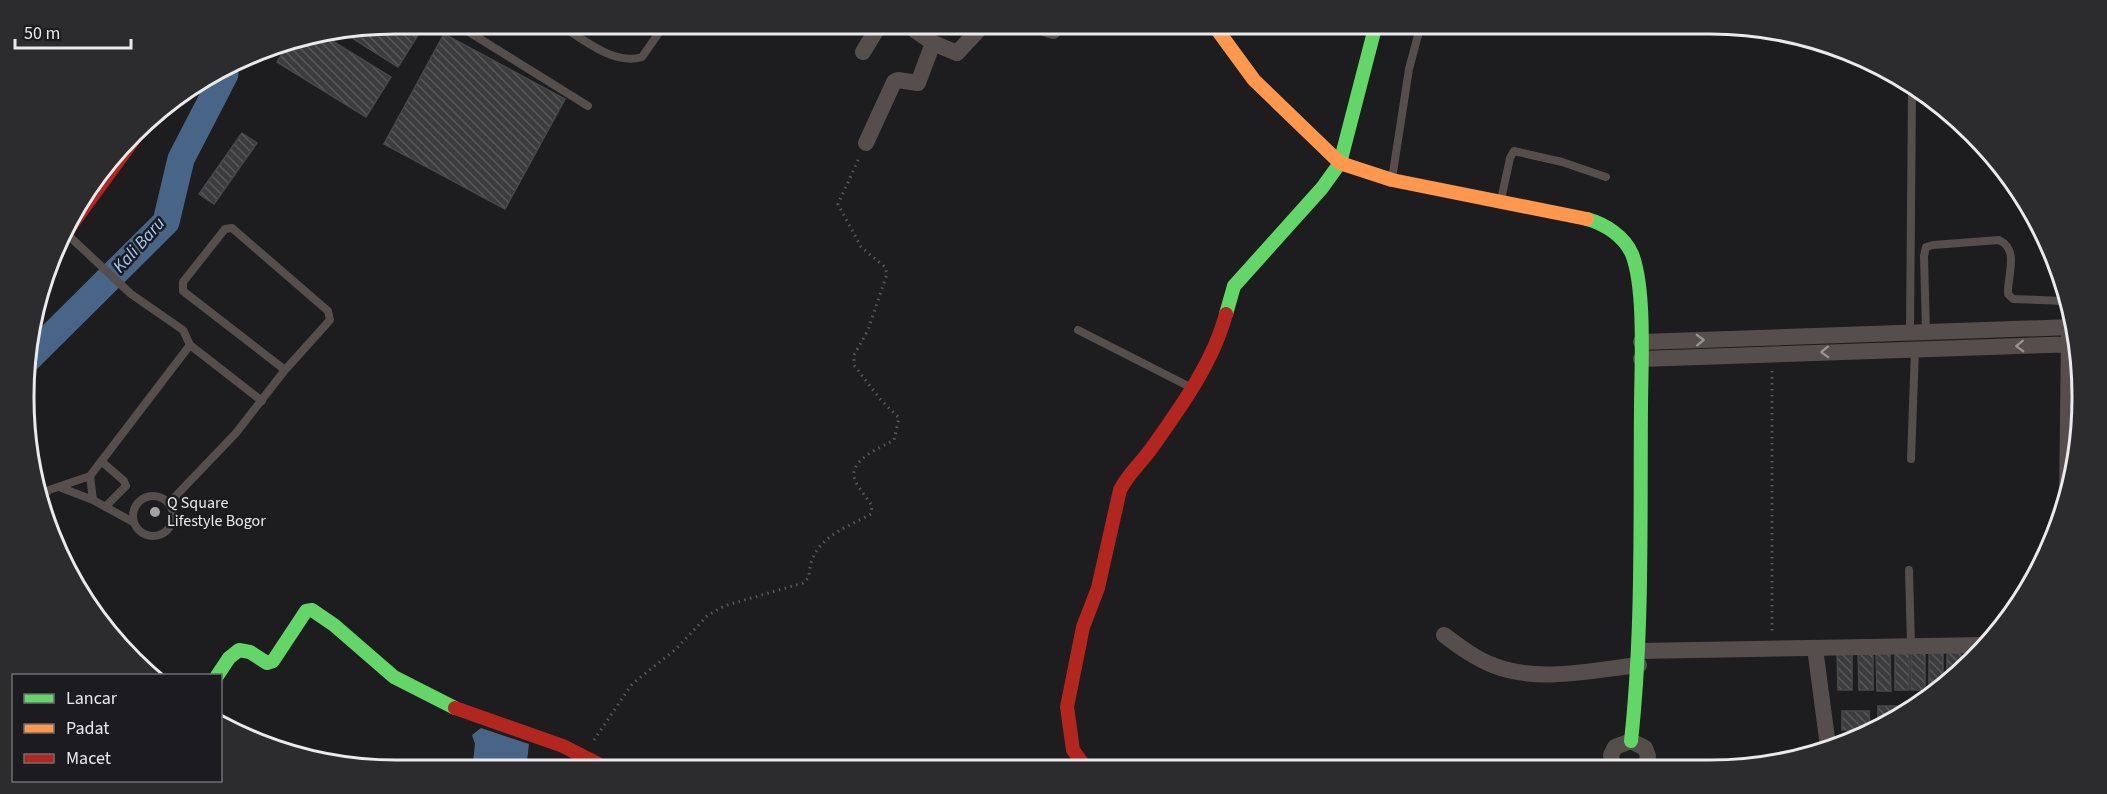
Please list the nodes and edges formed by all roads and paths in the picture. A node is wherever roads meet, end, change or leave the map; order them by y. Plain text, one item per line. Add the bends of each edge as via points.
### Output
1 (472, 34) edge
2 (576, 34) edge
3 (658, 34) edge
4 (874, 34) edge
5 (920, 34) edge
6 (975, 34) edge
7 (1220, 34) edge
8 (1373, 34) edge
9 (1418, 34) edge
10 (933, 43) junction
11 (863, 52) dead end
12 (1912, 97) edge
13 (588, 106) dead end
14 (866, 143) joint
15 (1340, 163) junction
16 (1606, 177) dead end
17 (1392, 180) junction
18 (1500, 203) junction
19 (72, 238) edge
20 (2059, 301) edge
21 (2066, 324) edge
22 (1078, 330) dead end
23 (1918, 332) junction
24 (2068, 344) edge
25 (190, 345) junction
26 (1915, 350) junction
27 (1641, 351) junction
28 (1772, 354) junction
29 (285, 370) junction
30 (2072, 372) edge
31 (1192, 388) junction
32 (262, 401) junction
33 (2069, 442) edge
34 (1911, 459) dead end
35 (101, 461) junction
36 (90, 476) junction
37 (59, 487) junction
38 (47, 492) edge
39 (93, 500) junction
40 (169, 503) junction
41 (105, 507) junction
42 (133, 522) junction
43 (1909, 570) dead end
44 (1444, 634) dead end
45 (1974, 645) edge
46 (1911, 646) junction
47 (1815, 648) junction
48 (1772, 650) junction
49 (1639, 658) junction
50 (218, 674) edge
51 (1828, 740) edge
52 (1630, 741) junction
53 (584, 754) junction
54 (593, 760) edge
55 (1080, 760) edge
56 (1612, 760) edge
57 (1647, 760) edge

1 - 13 lane
2 - 3 lane via 607,53 631,59 642,57
4 - 11 street
5 - 10 street
6 - 10 street via 957,53
7 - 15 main road via 1254,80
8 - 15 main road
9 - 17 lane
10 - 14 street via 918,83 894,82
12 - 23 lane
14 - 53 path via 838,204 861,247 885,267 887,274 868,330 854,355 854,365 899,418 894,440 858,463 854,473 872,506 872,514 819,544 803,584 724,606 707,616 676,649 632,684
15 - 17 main road
15 - 31 main road via 1234,286 1220,337
16 - 18 lane via 1514,151
17 - 18 main road
18 - 27 main road via 1562,212 1598,223 1616,234 1632,255 1638,279
19 - 25 lane via 128,291 183,330
20 - 23 lane via 2013,299 2008,294 2012,251 1999,240 1933,245 1926,247 1924,256
21 - 23 street
22 - 31 lane
27 -> 23 street
24 -> 26 street
25 - 32 lane
25 - 35 lane
26 -> 28 street
26 - 34 lane
27 - 28 street
27 - 49 main road
28 - 48 path
29 - 29 lane via 330,320 330,315 232,228 225,229 183,282 183,291
29 - 32 lane
30 - 33 street
31 - 55 main road via 1120,490 1098,588 1083,627 1067,707 1073,750
32 - 40 lane
35 - 36 lane
35 - 41 lane via 126,486
36 - 37 lane
36 - 39 lane
37 - 38 lane
37 - 39 lane
39 - 41 lane
40 - 42 lane via 157,496 143,498 134,508
40 - 42 lane via 172,524 162,534 148,536
41 - 42 lane
43 - 46 lane
44 - 49 street via 1470,654 1519,672 1571,673
45 - 46 street
46 - 47 street
47 - 48 street
47 - 51 street
48 - 49 street
49 - 52 main road
50 - 53 main road via 242,649 267,663 273,661 306,611 312,610 391,676 424,694
52 - 56 street via 1615,747
52 - 57 street via 1645,748
53 - 54 main road

